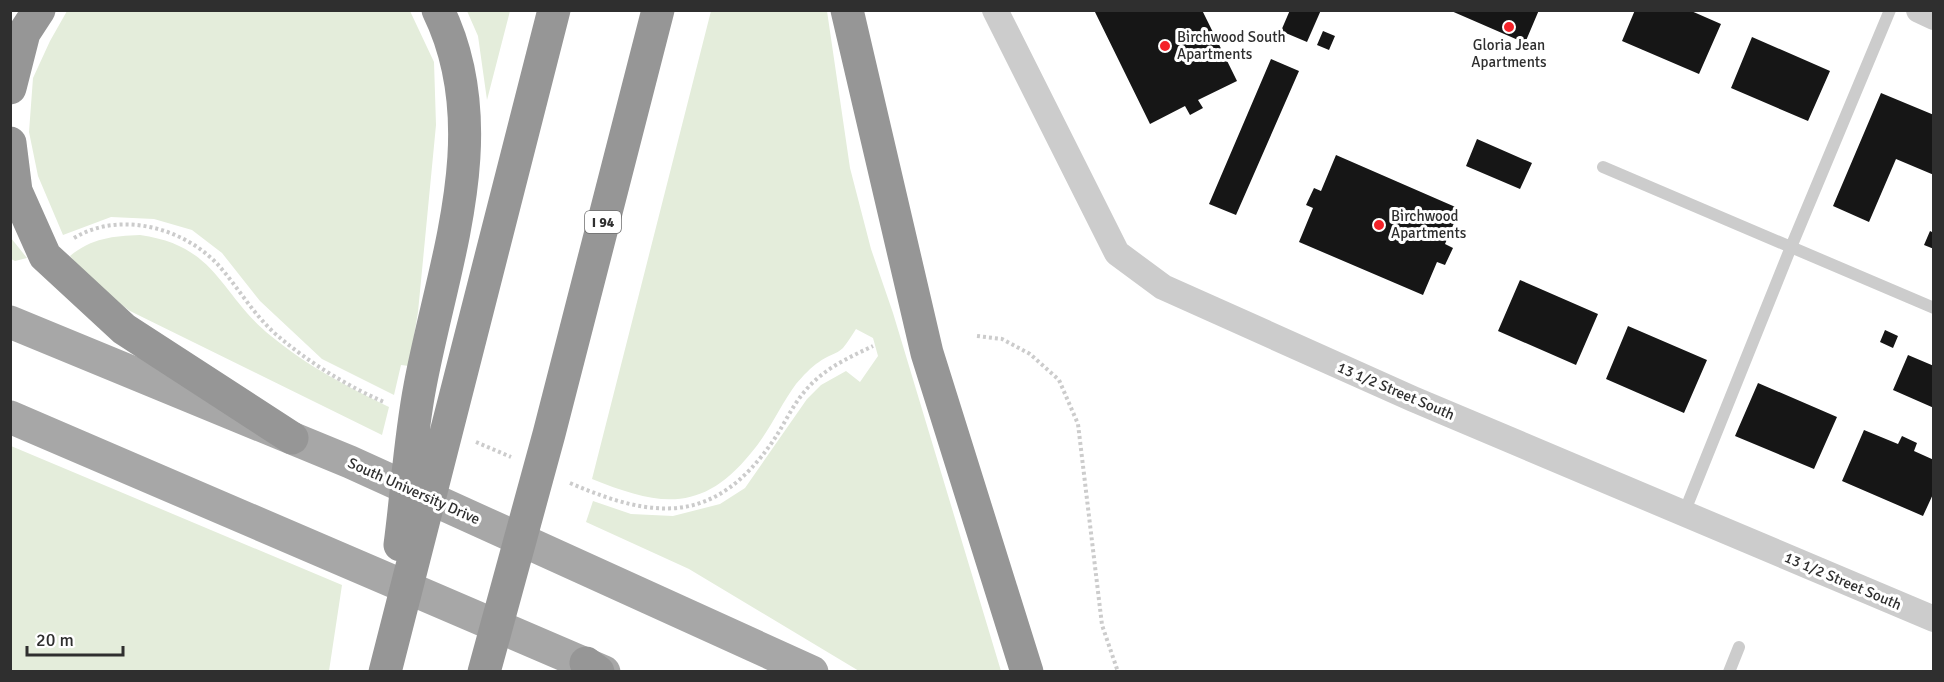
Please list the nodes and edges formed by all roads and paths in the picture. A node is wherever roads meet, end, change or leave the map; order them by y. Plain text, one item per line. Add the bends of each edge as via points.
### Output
1 (39, 10) edge
2 (438, 10) edge
3 (554, 10) edge
4 (658, 10) edge
5 (847, 10) edge
6 (995, 10) edge
7 (1890, 10) edge
8 (1919, 10) edge
9 (1934, 17) edge
10 (10, 88) edge
11 (10, 143) edge
12 (1603, 167) dead end
13 (1791, 247) junction
14 (1934, 308) edge
15 (10, 322) edge
16 (977, 336) dead end
17 (10, 417) edge
18 (549, 434) junction
19 (292, 438) junction
20 (1684, 513) junction
21 (1934, 619) edge
22 (1738, 647) dead end
23 (596, 669) edge
24 (385, 672) edge
25 (484, 672) edge
26 (504, 672) edge
27 (812, 672) edge
28 (1027, 672) edge
29 (1118, 672) edge
30 (1729, 672) edge

1 - 10 highway via 24,33
2 - 24 highway via 464,88 465,155 450,254 420,387
3 - 24 highway
4 - 18 highway, I 94
5 - 28 highway via 927,353
6 - 20 street, 13 1/2 Street South via 1117,253 1163,287 1413,399
7 - 13 lane
8 - 9 street
11 - 19 highway via 16,191 45,256 124,329
12 - 13 lane
13 - 14 lane
13 - 20 lane
15 - 19 main road, South University Drive
16 - 29 path via 1002,339 1030,354 1059,380 1078,424 1102,625
17 - 23 main road
18 - 25 highway, I 94
18 - 26 highway
19 - 27 main road, South University Drive
20 - 21 street, 13 1/2 Street South
22 - 30 lane

